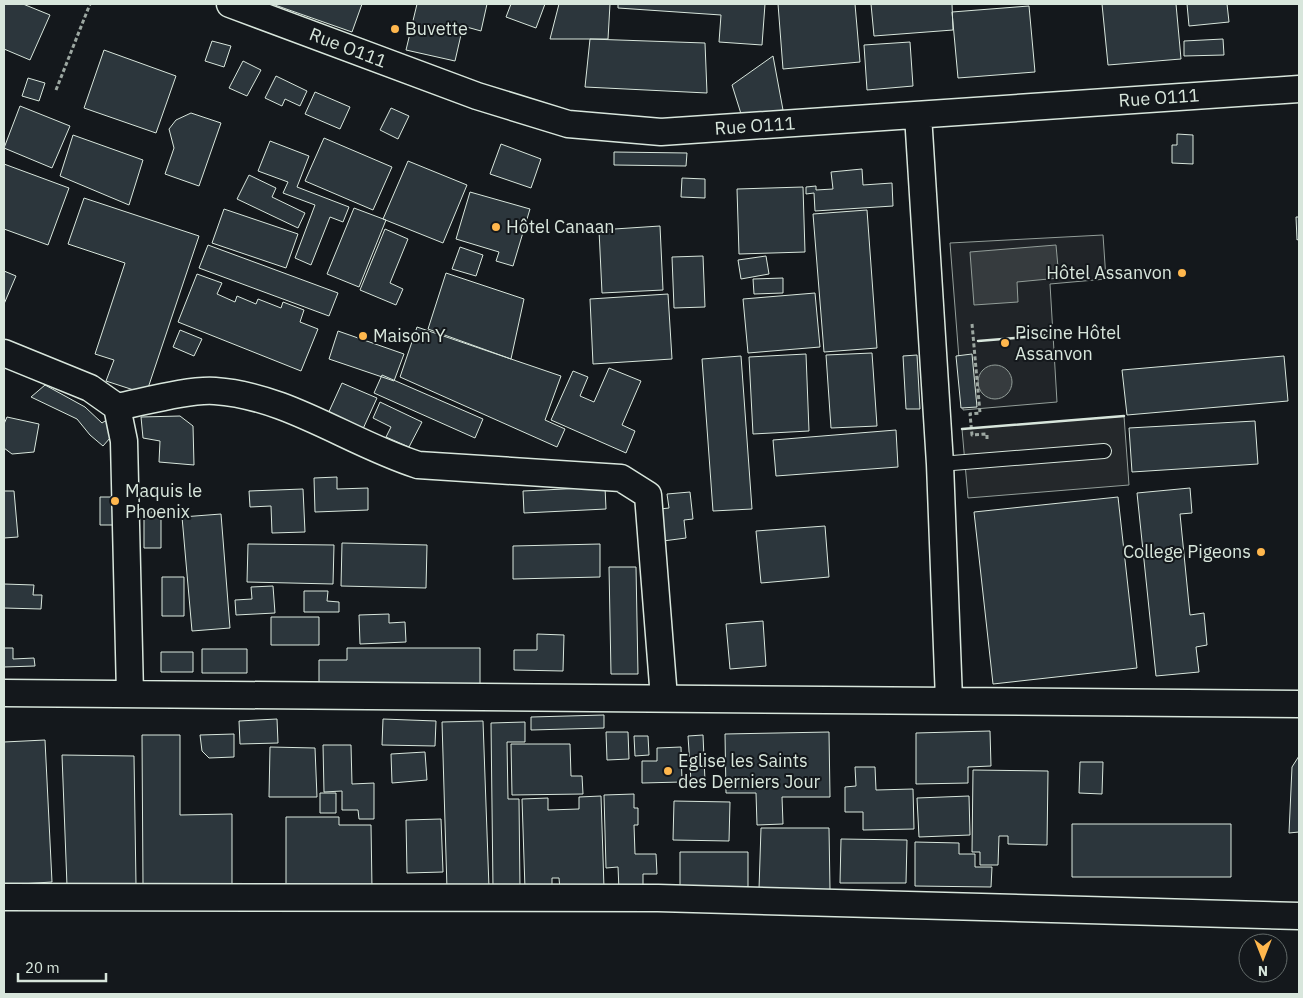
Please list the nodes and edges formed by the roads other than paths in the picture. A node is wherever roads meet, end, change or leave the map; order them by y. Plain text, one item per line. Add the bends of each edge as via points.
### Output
1 (230, 4) edge
2 (1299, 89) edge
3 (918, 115) junction
4 (4, 353) edge
5 (117, 407) junction
6 (1104, 451) dead end
7 (940, 464) junction
8 (4, 693) edge
9 (130, 694) junction
10 (664, 698) junction
11 (949, 700) junction
12 (1299, 704) edge
13 (4, 897) edge
14 (1299, 916) edge

1 - 3 street, Rue O111 via 477,96 568,124 661,132
2 - 3 street, Rue O111
3 - 7 street
4 - 5 street via 90,388
5 - 9 street via 124,441
5 - 10 street via 213,390 257,397 418,465 621,478 648,495
6 - 7 lane
7 - 11 street
8 - 9 street
9 - 10 street
10 - 11 street
11 - 12 street
13 - 14 street via 658,898

